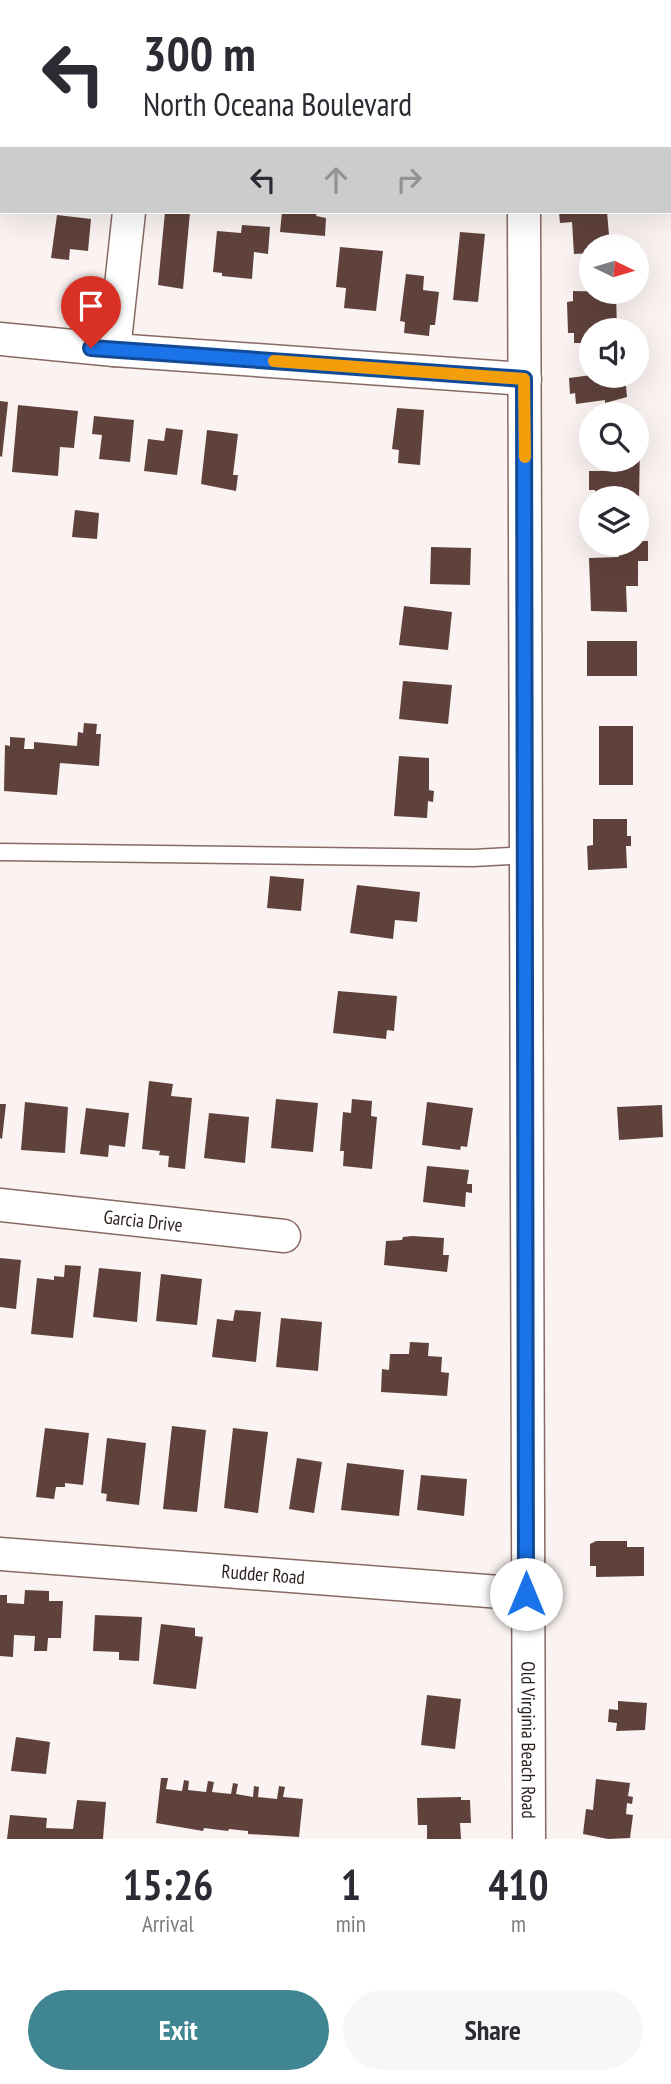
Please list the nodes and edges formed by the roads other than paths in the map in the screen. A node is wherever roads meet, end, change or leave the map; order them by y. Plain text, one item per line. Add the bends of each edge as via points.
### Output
1 (128, 214) edge
2 (524, 214) edge
3 (0, 339) edge
4 (114, 350) junction
5 (524, 379) junction
6 (0, 852) edge
7 (527, 855) junction
8 (0, 1205) edge
9 (284, 1236) dead end
10 (0, 1554) edge
11 (526, 1594) junction
12 (529, 1839) edge

1 - 4 street
2 - 5 street, Old Virginia Beach Road
3 - 4 street
4 - 5 street
5 - 7 street, Old Virginia Beach Road
6 - 7 lane
7 - 11 street, Old Virginia Beach Road
8 - 9 street, Garcia Drive
10 - 11 street, Rudder Road
11 - 12 street, Old Virginia Beach Road

